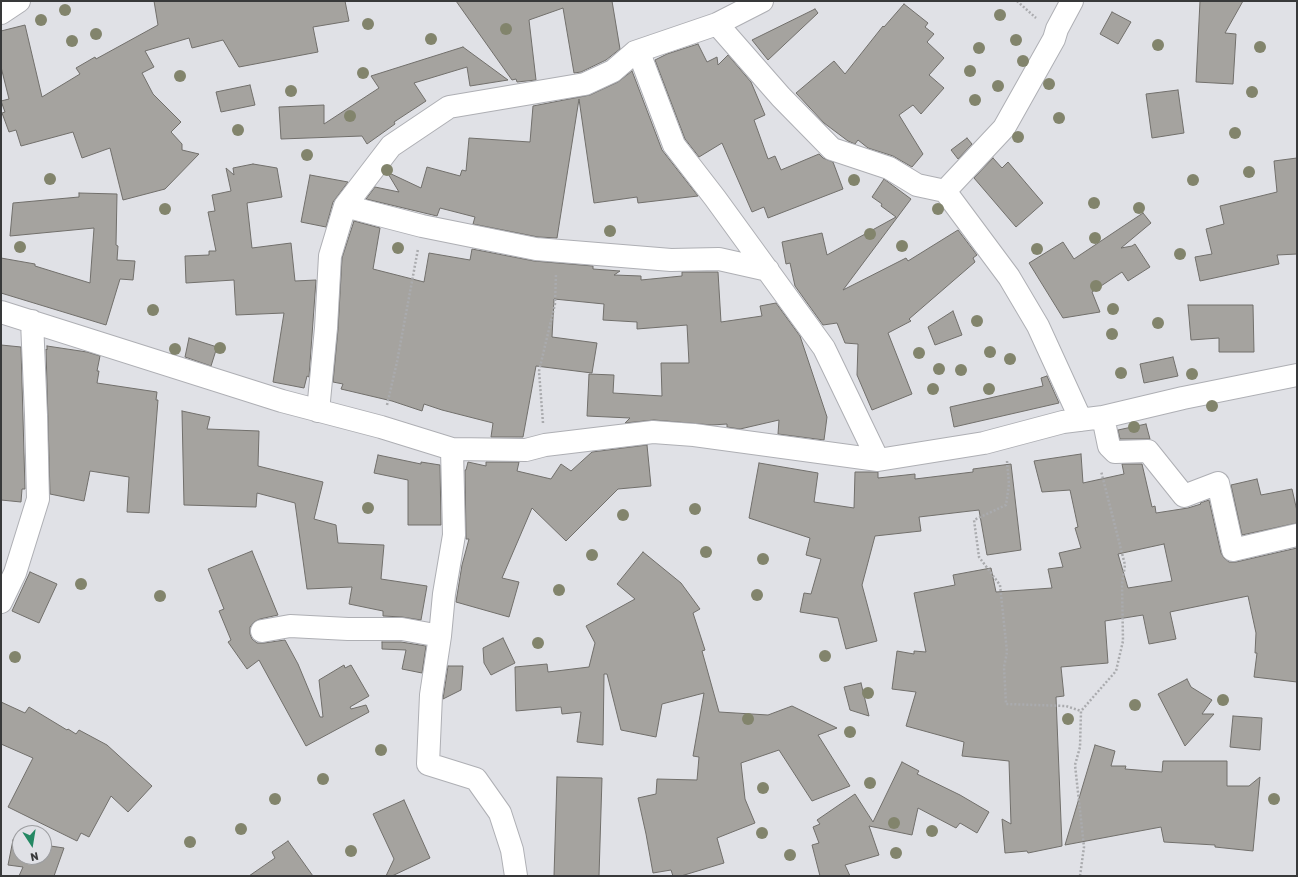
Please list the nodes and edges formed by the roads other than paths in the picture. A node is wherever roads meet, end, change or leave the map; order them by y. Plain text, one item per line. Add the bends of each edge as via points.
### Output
1 (19, 1) edge
2 (762, 1) edge
3 (1072, 1) edge
4 (1, 13) edge
5 (716, 24) junction
6 (635, 52) junction
7 (945, 191) junction
8 (345, 206) junction
9 (768, 270) junction
10 (1, 312) edge
11 (32, 321) junction
12 (1297, 375) edge
13 (318, 411) junction
14 (1103, 417) junction
15 (1081, 420) junction
16 (452, 449) junction
17 (878, 460) junction
18 (1297, 535) edge
19 (1, 602) edge
20 (262, 631) dead end
21 (440, 636) junction
22 (516, 876) edge

1 - 4 street
2 - 5 street
3 - 7 street via 1054,39 1004,128
5 - 6 street
5 - 7 street via 781,97 832,149 889,168 917,185
6 - 8 street via 613,71 585,84 449,107 391,146
6 - 9 street via 641,58 674,145
7 - 15 street via 1009,277 1038,326
8 - 9 street via 422,226 536,249 671,260 719,259
8 - 13 street via 330,256
9 - 17 street via 824,348
10 - 11 street
11 - 13 street
11 - 19 street via 38,499 16,573
12 - 14 street
13 - 16 street via 381,426
14 - 15 street
14 - 18 street via 1110,446 1115,452 1148,451 1184,496 1218,483 1233,550
15 - 17 street via 1063,422 984,443
16 - 17 street via 526,450 654,432
16 - 21 street via 454,535
20 - 21 street via 290,626 348,630 402,628
21 - 22 street via 431,695 428,764 476,779 500,813 512,850

